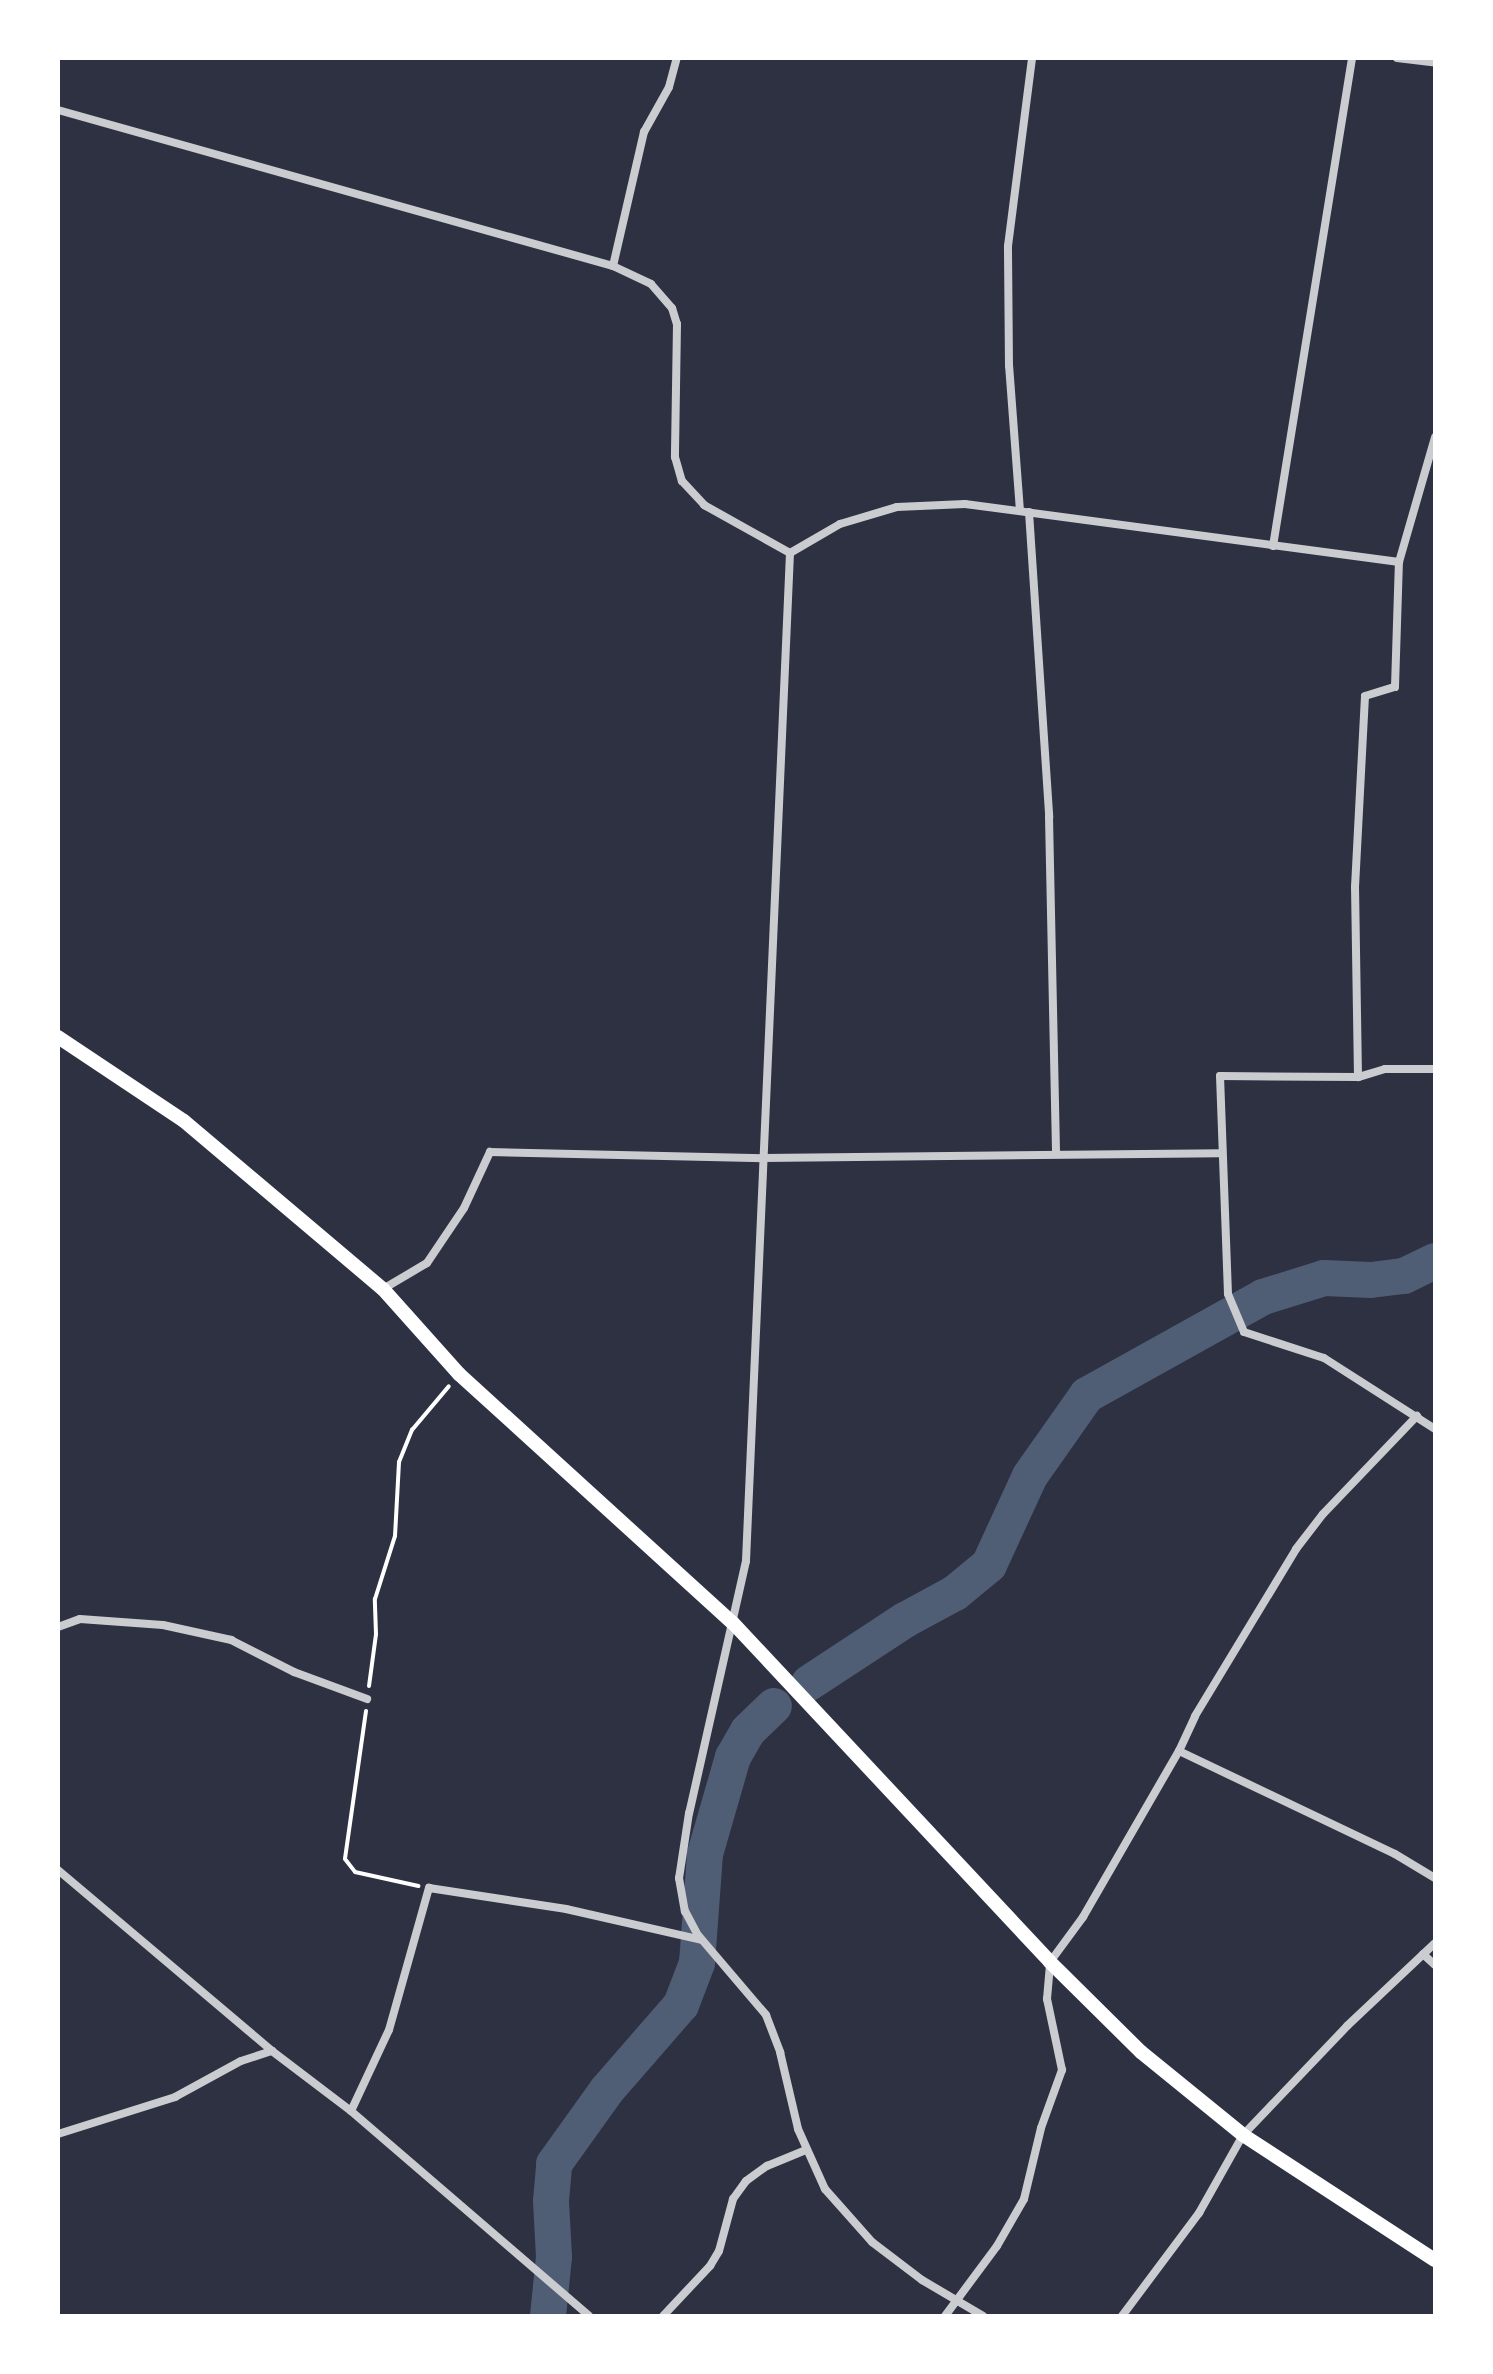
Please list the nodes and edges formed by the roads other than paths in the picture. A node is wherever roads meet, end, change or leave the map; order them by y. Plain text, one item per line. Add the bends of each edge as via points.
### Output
1 (677, 58) edge
2 (1032, 58) edge
3 (1352, 58) edge
4 (1397, 58) edge
5 (1435, 63) edge
6 (58, 110) edge
7 (613, 266) junction
8 (1435, 437) edge
9 (1024, 512) junction
10 (1273, 546) junction
11 (790, 553) junction
12 (1399, 562) junction
13 (58, 1037) edge
14 (1435, 1069) edge
15 (1358, 1077) junction
16 (1221, 1153) junction
17 (1056, 1154) junction
18 (764, 1158) junction
19 (383, 1289) junction
20 (1417, 1416) junction
21 (1435, 1429) edge
22 (733, 1623) junction
23 (58, 1627) edge
24 (367, 1699) road end
25 (1179, 1751) junction
26 (58, 1870) edge
27 (1435, 1878) edge
28 (702, 1940) junction
29 (1435, 1943) edge
30 (1423, 1954) junction
31 (1050, 1962) junction
32 (1435, 1965) edge
33 (272, 2051) junction
34 (351, 2111) junction
35 (58, 2134) edge
36 (1243, 2135) junction
37 (806, 2150) junction
38 (1435, 2260) edge
39 (958, 2302) junction
40 (589, 2316) edge
41 (663, 2316) edge
42 (945, 2316) edge
43 (983, 2316) edge
44 (1122, 2316) edge

1 - 7 street via 669,87 644,132
2 - 9 street via 1008,246 1009,366
3 - 10 street
4 - 5 street
6 - 7 street
7 - 11 street via 651,284 672,308 677,324 675,457 682,481 704,505
8 - 12 street
9 - 10 street
9 - 11 street via 965,504 897,507 840,524
9 - 17 street via 1049,817
10 - 12 street
11 - 18 street
12 - 15 street via 1395,687 1365,696 1355,887
13 - 19 highway via 184,1121
14 - 15 street via 1385,1069
15 - 16 street via 1220,1076
16 - 17 street
16 - 20 street via 1228,1294 1244,1332 1324,1358
17 - 18 street
18 - 19 street via 490,1152 464,1208 427,1263
18 - 22 street via 746,1561
19 - 22 highway via 459,1374
20 - 21 street
20 - 25 street via 1296,1549
22 - 28 street via 679,1878 685,1911
22 - 31 highway
23 - 24 street via 80,1619 163,1625 231,1640 294,1672
25 - 27 street
25 - 31 street via 1083,1917
26 - 33 street
28 - 34 street via 566,1909 429,1888 389,2030
28 - 37 street via 766,2015
29 - 30 street
30 - 32 street
30 - 36 street
31 - 36 highway via 1141,2052
31 - 39 street via 1047,1999 1062,2070 1024,2199
33 - 34 street
33 - 35 street via 241,2061 175,2097
34 - 40 street
36 - 38 highway
36 - 44 street via 1199,2213
37 - 39 street via 825,2189 872,2242
37 - 41 street via 746,2181 733,2199 710,2266
39 - 42 street
39 - 43 street

